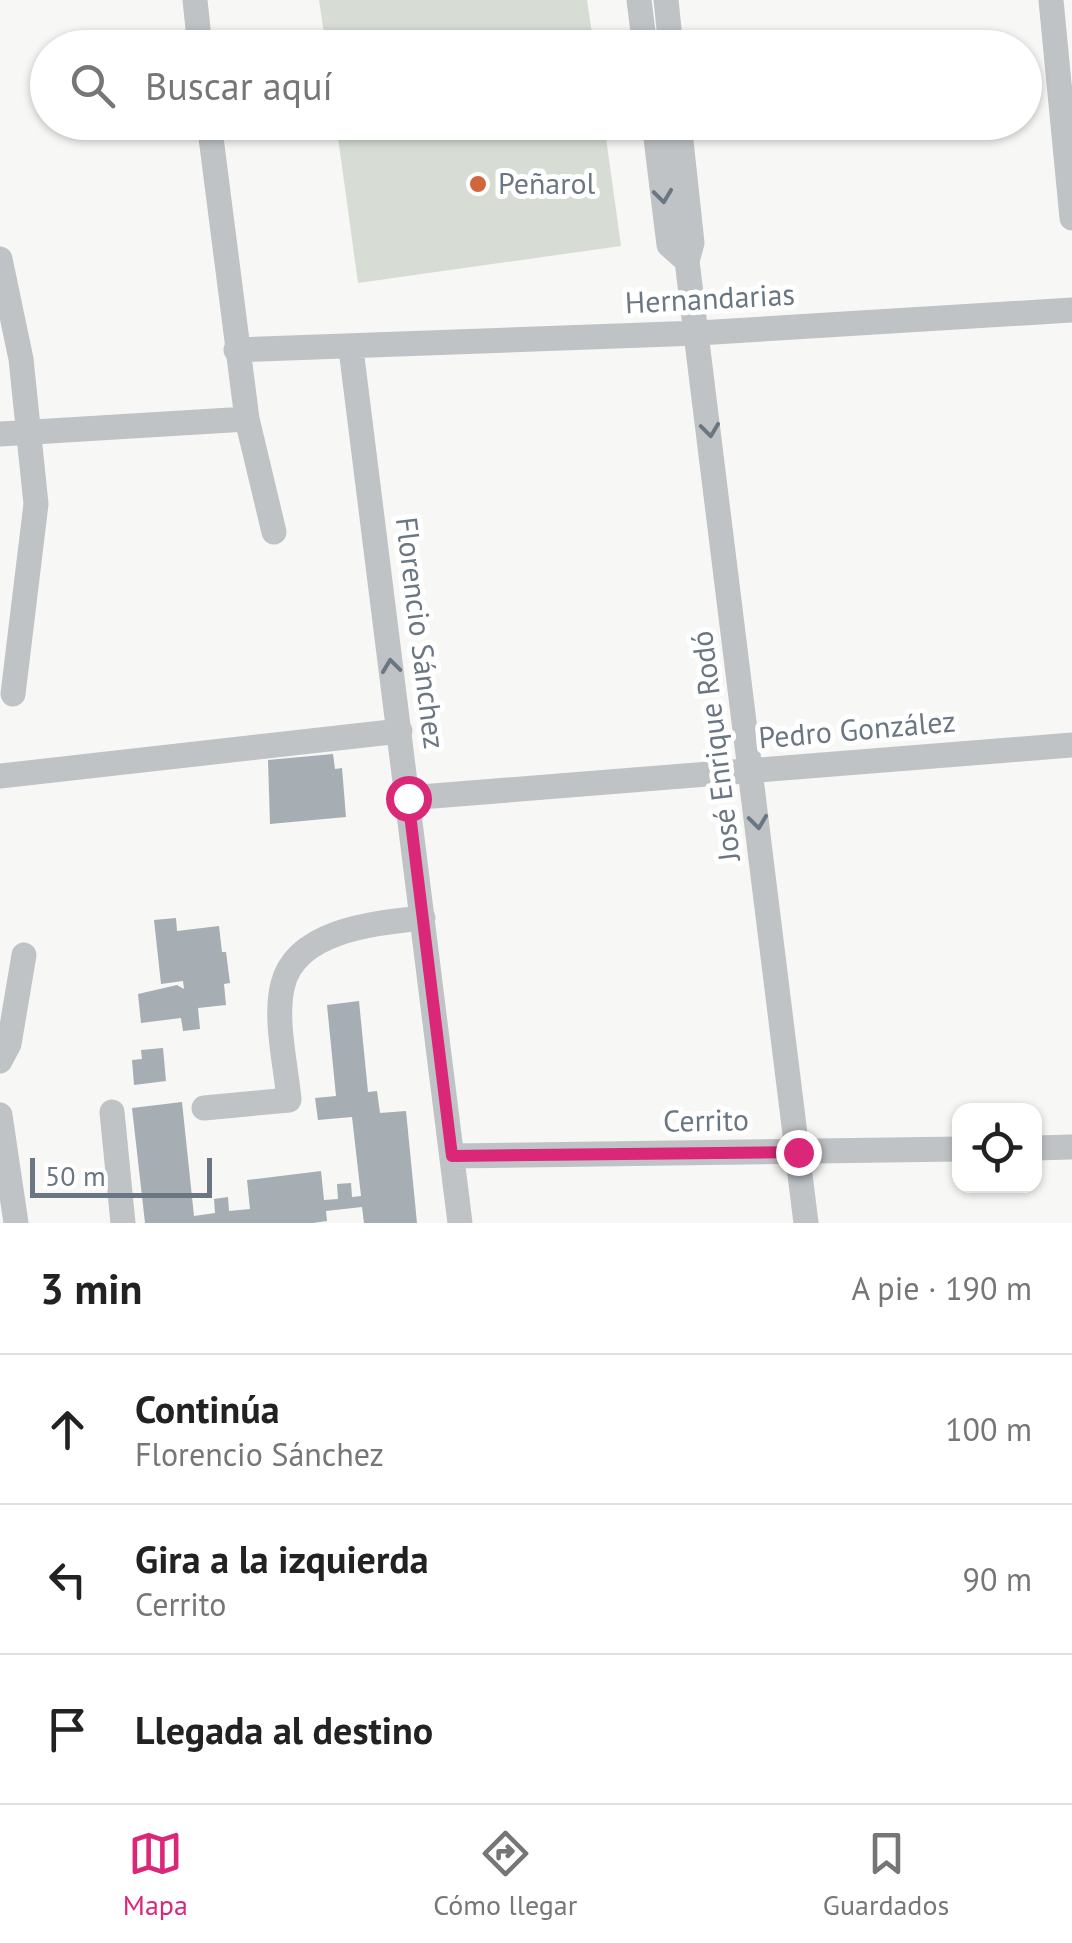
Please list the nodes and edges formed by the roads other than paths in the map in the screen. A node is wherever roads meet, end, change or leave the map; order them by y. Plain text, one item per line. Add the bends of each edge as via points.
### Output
1 (195, 0) edge
2 (639, 0) edge
3 (666, 0) edge
4 (1050, 0) edge
5 (198, 30) edge
6 (643, 30) edge
7 (669, 30) edge
8 (211, 140) edge
9 (656, 140) edge
10 (681, 140) edge
11 (1072, 218) edge
12 (0, 259) edge
13 (687, 260) junction
14 (1072, 310) edge
15 (698, 333) junction
16 (236, 350) junction
17 (350, 350) junction
18 (247, 420) junction
19 (29, 432) junction
20 (0, 434) edge
21 (274, 532) dead end
22 (13, 694) dead end
23 (400, 731) junction
24 (1072, 745) edge
25 (752, 771) junction
26 (0, 776) edge
27 (408, 798) junction
28 (423, 918) junction
29 (24, 955) dead end
30 (0, 1062) edge
31 (204, 1108) dead end
32 (112, 1112) dead end
33 (0, 1116) edge
34 (1072, 1147) edge
35 (1042, 1148) edge
36 (952, 1149) edge
37 (798, 1152) junction
38 (452, 1156) junction
39 (16, 1223) edge
40 (123, 1223) edge
41 (460, 1223) edge
42 (806, 1223) edge

1 - 5 street
2 - 6 street
3 - 7 street
4 - 11 street
8 - 16 street
9 -> 13 street, José Enrique Rodó via 670,245
10 - 13 street, José Enrique Rodó via 692,243
12 - 19 street via 22,359
13 - 15 street, José Enrique Rodó
14 - 15 street, Hernandarias
15 - 17 street, Hernandarias
15 -> 25 street, José Enrique Rodó
16 - 17 street, Hernandarias
16 - 18 street
23 -> 17 street, Florencio Sánchez
18 - 19 street
18 - 21 street
19 - 20 street
19 - 22 street via 36,504
23 - 26 street
23 - 27 street, Florencio Sánchez
24 - 25 street, Pedro González
25 - 27 street, Pedro González
25 -> 37 street, José Enrique Rodó
27 - 28 street, Florencio Sánchez
28 - 31 street via 336,935 300,955 282,984 290,1100
28 - 38 street, Florencio Sánchez
29 - 30 street
32 - 40 street
33 - 39 street
34 - 35 street
36 - 37 street, Cerrito
37 - 38 street, Cerrito
37 - 42 street, José Enrique Rodó
38 - 41 street, Florencio Sánchez

